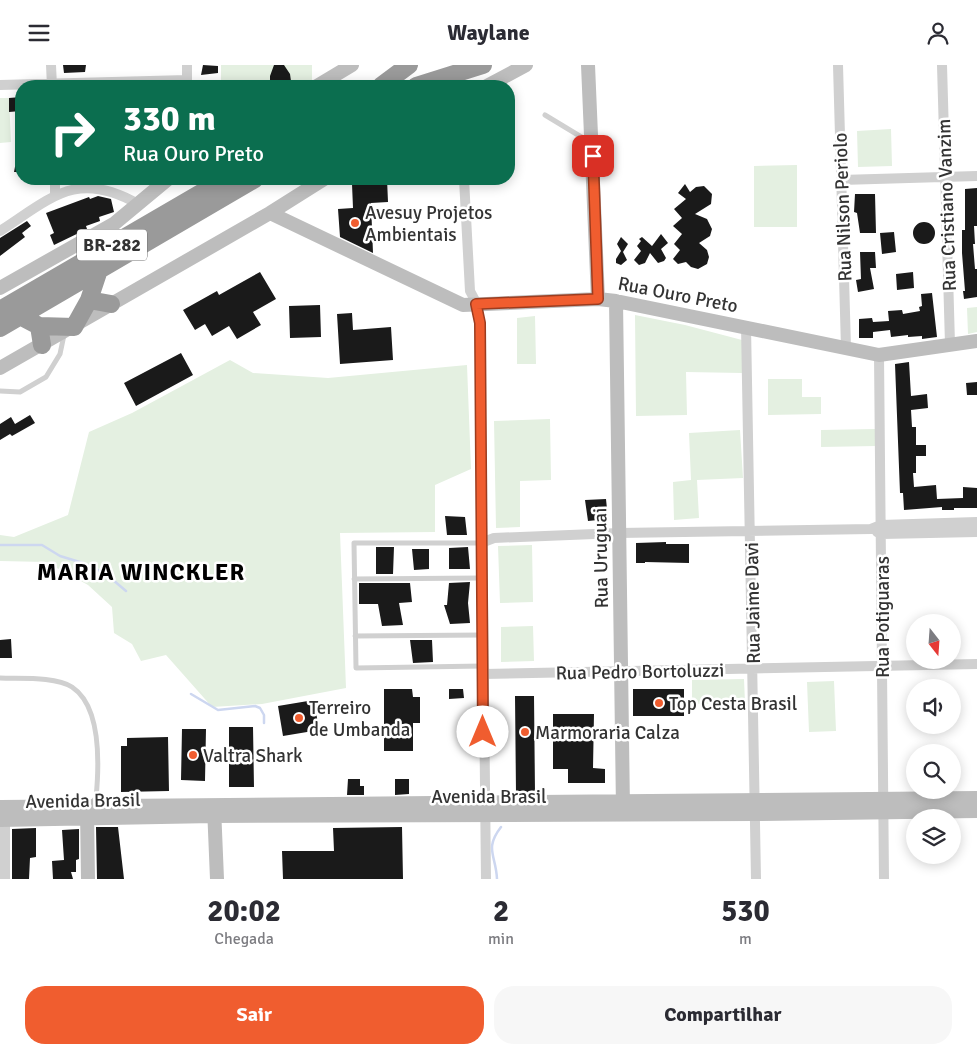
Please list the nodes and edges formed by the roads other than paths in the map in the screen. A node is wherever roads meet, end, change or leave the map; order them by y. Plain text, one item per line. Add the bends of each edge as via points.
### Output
1 (51, 65) edge
2 (187, 65) edge
3 (352, 65) edge
4 (409, 65) edge
5 (483, 65) edge
6 (526, 65) edge
7 (588, 65) edge
8 (838, 65) edge
9 (942, 65) edge
10 (52, 80) edge
11 (187, 80) edge
12 (327, 80) edge
13 (389, 80) edge
14 (435, 80) edge
15 (498, 80) edge
16 (0, 85) edge
17 (15, 85) edge
18 (545, 115) dead end
19 (592, 138) junction
20 (977, 176) edge
21 (945, 177) junction
22 (841, 180) junction
23 (55, 185) edge
24 (161, 185) edge
25 (215, 185) edge
26 (245, 185) edge
27 (314, 185) edge
28 (464, 185) edge
29 (55, 196) junction
30 (138, 204) junction
31 (270, 213) junction
32 (0, 231) edge
33 (98, 270) junction
34 (0, 288) edge
35 (598, 299) junction
36 (89, 301) junction
37 (616, 301) junction
38 (111, 304) junction
39 (476, 304) junction
40 (0, 311) edge
41 (20, 316) junction
42 (39, 326) junction
43 (746, 326) junction
44 (0, 328) edge
45 (69, 329) junction
46 (977, 341) edge
47 (950, 344) junction
48 (42, 345) junction
49 (846, 349) junction
50 (879, 355) junction
51 (0, 368) edge
52 (0, 391) edge
53 (973, 527) edge
54 (878, 529) junction
55 (750, 531) junction
56 (618, 533) junction
57 (482, 543) junction
58 (482, 578) junction
59 (354, 579) junction
60 (483, 635) junction
61 (355, 636) junction
62 (977, 664) edge
63 (883, 665) junction
64 (754, 668) junction
65 (483, 670) junction
66 (621, 671) junction
67 (0, 679) edge
68 (977, 798) edge
69 (884, 805) junction
70 (623, 808) junction
71 (755, 808) junction
72 (484, 809) junction
73 (214, 810) junction
74 (977, 811) edge
75 (87, 812) junction
76 (2, 815) edge
77 (5, 879) edge
78 (88, 879) edge
79 (216, 879) edge
80 (486, 879) edge
81 (756, 879) edge
82 (884, 879) edge

1 - 10 street
2 - 11 street
3 - 12 street
4 - 13 highway
5 - 14 highway
6 - 15 street
7 - 19 street
8 - 22 street, Rua Nilson Periolo
9 - 21 street, Rua Cristiano Vanzim
16 - 17 street
18 - 19 lane via 583,138
19 - 35 street
20 - 21 street
21 - 22 street
21 - 47 street, Rua Cristiano Vanzim
22 - 49 street, Rua Nilson Periolo
23 - 29 street
24 - 30 street
25 - 40 highway, BR-282
26 - 33 highway, BR-282
27 - 31 street
28 - 39 street via 470,291
29 - 30 street via 68,189 90,187 126,196
29 - 32 street
30 - 34 street via 115,223
31 - 38 street
31 - 39 street, Rua Ouro Preto via 462,305
33 - 36 highway
33 - 41 highway, BR-282
35 - 37 street, Rua Ouro Preto
35 - 39 street, Rua Ouro Preto
36 - 38 highway
36 - 45 highway
37 - 43 street, Rua Ouro Preto
37 - 56 street, Rua Uruguai
38 - 45 street
39 - 57 street via 480,323
41 - 42 highway
41 - 44 highway, BR-282
42 - 45 highway
42 - 48 highway
43 - 49 street, Rua Ouro Preto
43 - 55 street, Rua Jaime Davi
45 - 48 street
45 - 52 lane via 60,354 46,377 20,392
46 - 47 street, Rua Ouro Preto
47 - 50 street, Rua Ouro Preto
48 - 51 street
49 - 50 street, Rua Ouro Preto
50 - 54 street, Rua Potiguaras
53 - 54 street
54 - 55 street
54 - 63 street, Rua Potiguaras
55 - 56 street
55 - 64 street, Rua Jaime Davi
56 - 57 street via 494,538
56 - 66 street, Rua Uruguai
57 - 58 street
57 - 59 lane via 354,543
58 - 59 lane
58 - 60 street
59 - 61 lane
60 - 61 lane
60 - 65 street
61 - 65 lane via 356,668
62 - 63 street, Rua Pedro Bortoluzzi
63 - 64 street, Rua Pedro Bortoluzzi
63 - 69 street, Rua Potiguaras
64 - 66 street, Rua Pedro Bortoluzzi
64 - 71 street, Rua Jaime Davi
65 - 66 street, Rua Pedro Bortoluzzi
65 - 72 street
66 - 70 street, Rua Uruguai
67 - 75 lane via 54,680 72,687 83,700 92,717 96,735 96,798
68 - 69 street, Avenida Brasil
69 - 71 street, Avenida Brasil
69 - 74 street, Avenida Brasil
69 - 82 street, Rua Potiguaras
70 - 71 street, Avenida Brasil
70 - 72 street, Avenida Brasil
71 - 81 street, Rua Jaime Davi
72 - 73 street, Avenida Brasil
72 - 80 street
73 - 75 street, Avenida Brasil
73 - 79 street
75 - 76 street, Avenida Brasil
75 - 78 street
76 - 77 street

